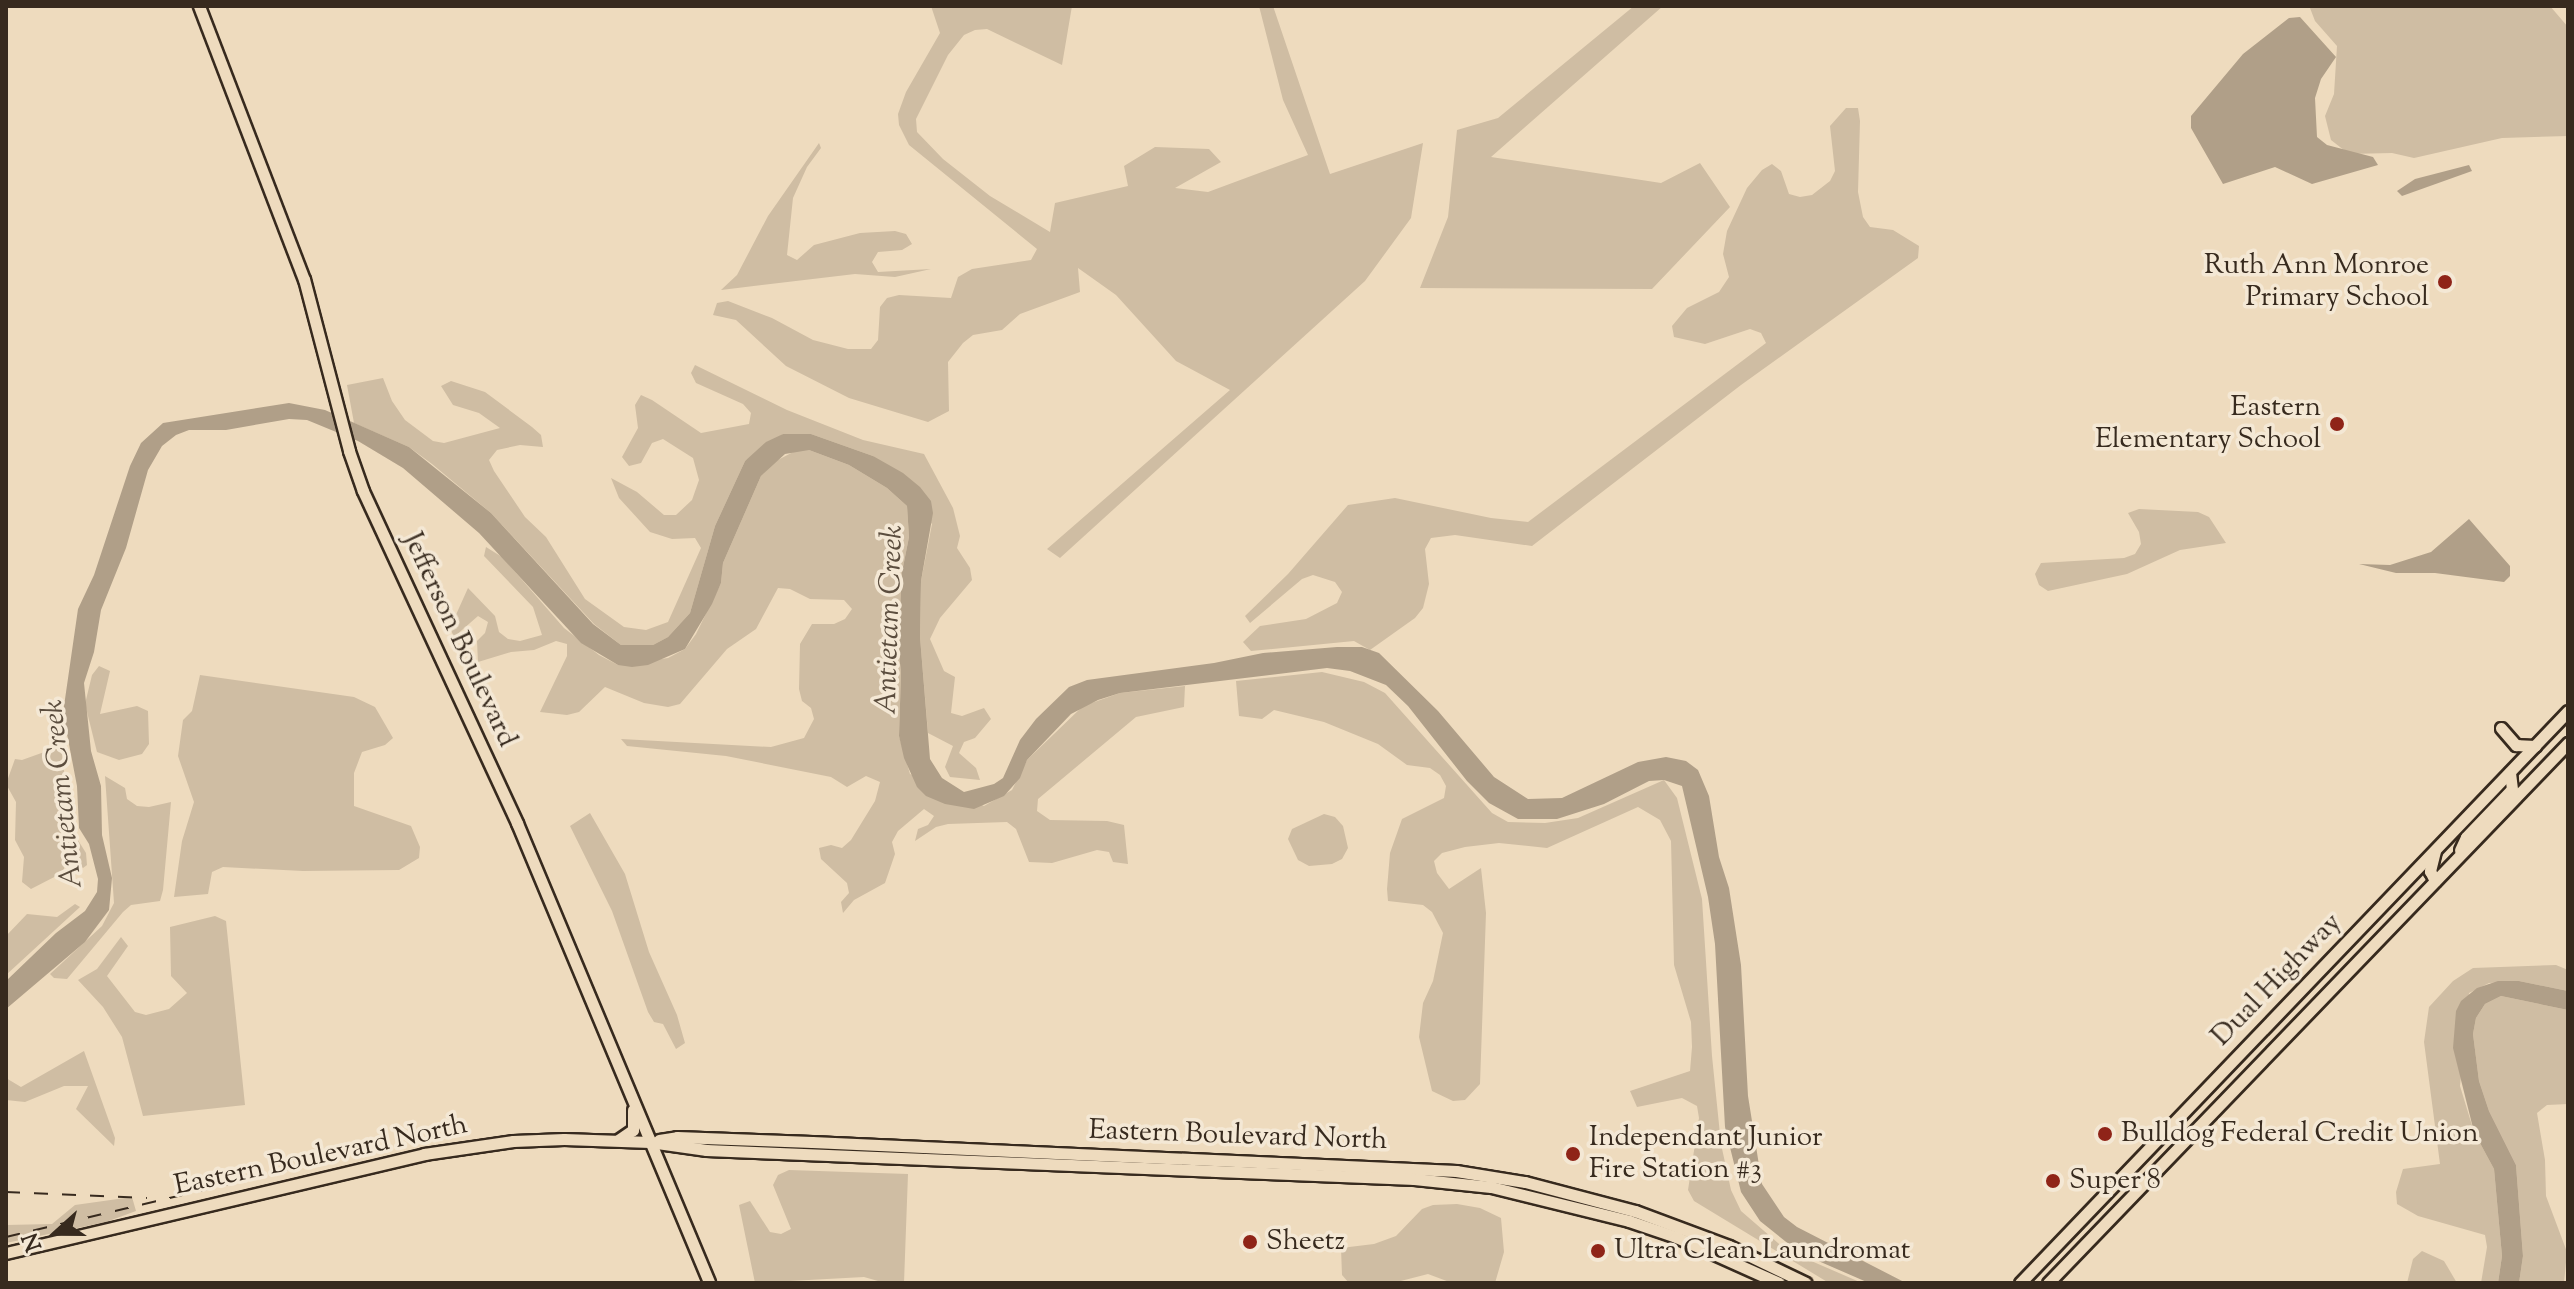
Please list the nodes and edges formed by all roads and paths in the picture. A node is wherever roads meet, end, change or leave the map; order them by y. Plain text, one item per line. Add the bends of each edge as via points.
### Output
1 (199, 6) edge
2 (2568, 711) edge
3 (2568, 722) edge
4 (2501, 728) dead end
5 (2566, 745) edge
6 (2535, 746) junction
7 (2510, 772) junction
8 (2435, 850) junction
9 (2455, 861) junction
10 (2408, 879) junction
11 (2435, 881) junction
12 (2423, 894) junction
13 (624, 1079) junction
14 (618, 1140) junction
15 (650, 1142) junction
16 (706, 1150) junction
17 (984, 1150) junction
18 (1051, 1153) junction
19 (920, 1159) junction
20 (974, 1161) junction
21 (1334, 1163) junction
22 (1265, 1173) junction
23 (1414, 1179) junction
24 (672, 1193) junction
25 (1599, 1207) junction
26 (6, 1253) edge
27 (1725, 1258) junction
28 (1773, 1268) junction
29 (709, 1283) edge
30 (1779, 1283) edge
31 (1806, 1283) edge
32 (2020, 1283) edge
33 (2048, 1283) edge

1 - 13 main road, Jefferson Boulevard via 304,279 349,451 373,515 523,836
2 - 6 main road, Dual Highway
3 - 5 main road via 2557,735
4 - 6 main road via 2516,745
5 - 9 main road, Dual Highway
6 - 7 main road, Dual Highway
7 - 8 main road, Dual Highway
7 - 9 main road via 2512,789 2466,837
8 - 10 main road, Dual Highway
8 - 11 main road via 2430,871
9 - 11 main road, Dual Highway
10 - 12 main road
10 - 32 main road, Dual Highway
11 - 12 main road, Dual Highway
12 - 33 main road, Dual Highway
13 - 14 main road via 635,1120 633,1130
13 - 15 main road, Jefferson Boulevard
14 - 15 main road, Eastern Boulevard North
14 - 26 main road, Eastern Boulevard North via 513,1141 424,1154
15 - 16 main road, Eastern Boulevard North
15 - 17 main road, Eastern Boulevard North via 677,1137
15 - 24 main road, Jefferson Boulevard
16 - 19 main road, Eastern Boulevard North
16 - 24 main road via 669,1155
17 - 18 main road, Eastern Boulevard North
17 - 19 main road via 928,1153
18 - 20 main road via 1040,1160
18 - 21 main road, Eastern Boulevard North
19 - 20 main road, Eastern Boulevard North
20 - 22 main road, Eastern Boulevard North
21 - 22 main road via 1326,1169
21 - 23 main road
21 - 25 main road, Eastern Boulevard North via 1493,1175
22 - 23 main road, Eastern Boulevard North
23 - 25 main road, Eastern Boulevard North
24 - 29 main road, Jefferson Boulevard
25 - 27 main road, Eastern Boulevard North
25 - 28 main road, Eastern Boulevard North via 1682,1227
27 - 28 main road via 1734,1254
27 - 30 main road, Eastern Boulevard North
28 - 31 main road, Eastern Boulevard North

